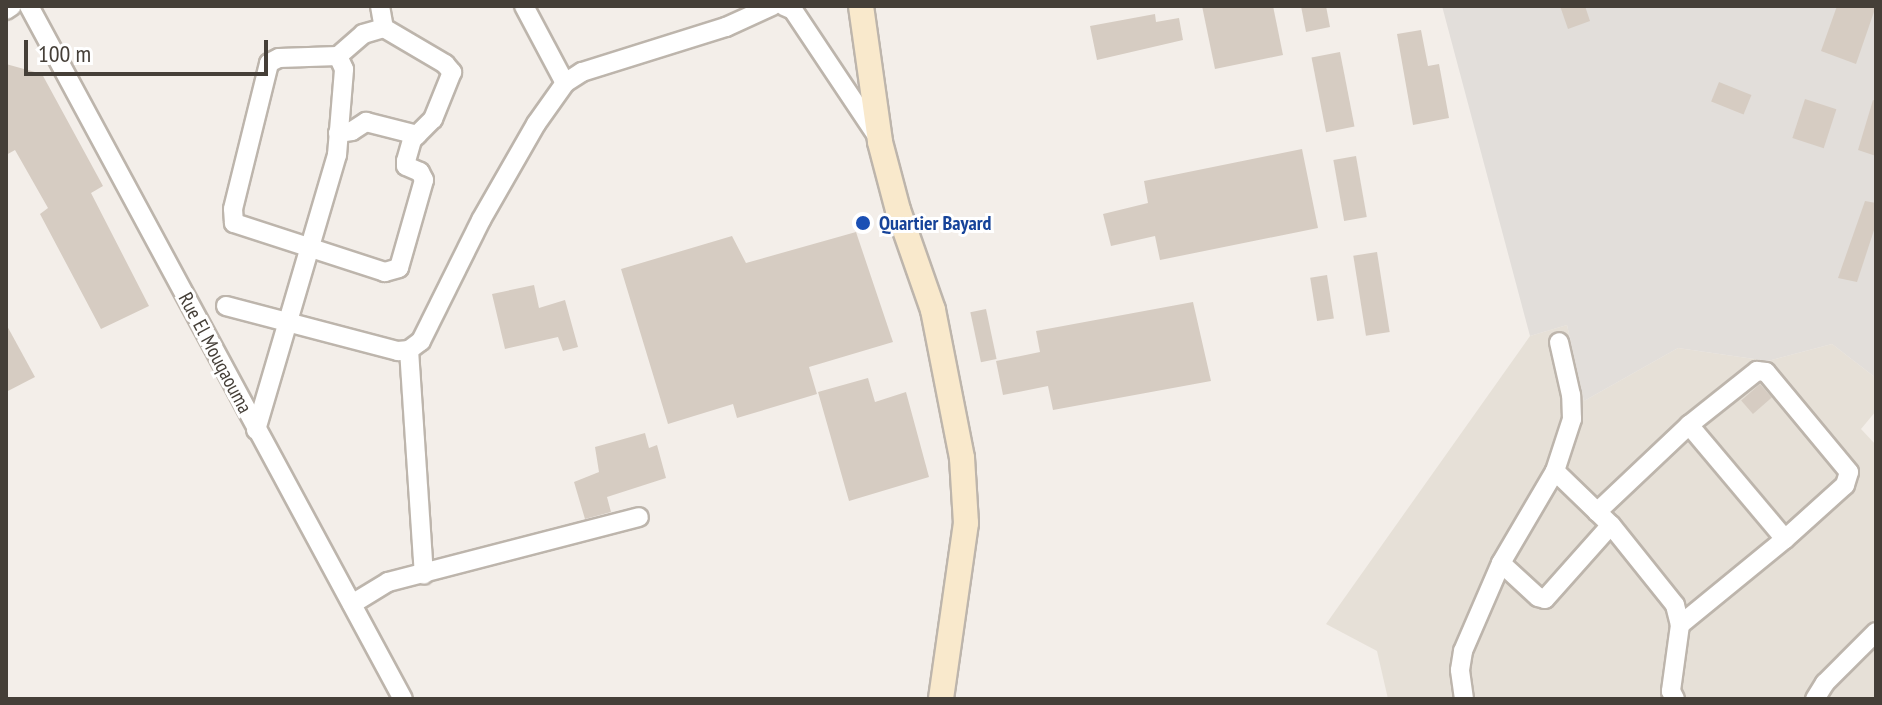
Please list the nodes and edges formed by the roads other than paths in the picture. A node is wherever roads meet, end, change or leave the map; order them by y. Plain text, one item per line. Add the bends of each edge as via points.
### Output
1 (12, 6) edge
2 (29, 6) edge
3 (380, 6) edge
4 (524, 6) edge
5 (772, 6) edge
6 (861, 6) edge
7 (795, 7) edge
8 (6, 10) edge
9 (384, 28) junction
10 (338, 56) junction
11 (565, 83) junction
12 (338, 133) junction
13 (417, 135) junction
14 (880, 142) junction
15 (310, 247) junction
16 (226, 306) dead end
17 (288, 322) junction
18 (1559, 342) dead end
19 (409, 350) junction
20 (1689, 425) junction
21 (256, 430) junction
22 (1555, 471) junction
23 (639, 517) dead end
24 (1604, 518) junction
25 (1785, 539) junction
26 (1501, 563) junction
27 (424, 574) junction
28 (352, 604) junction
29 (1680, 625) junction
30 (1876, 632) edge
31 (1668, 696) edge
32 (403, 699) edge
33 (941, 699) edge
34 (1464, 699) edge
35 (1815, 699) edge

1 - 8 street
2 - 21 street, Rue El Mouqaouma
3 - 9 street
4 - 11 street
5 - 11 street via 726,27 582,72
6 - 14 main road
7 - 14 street
9 - 10 street via 363,34
9 - 13 street via 452,72 433,119
10 - 12 street via 344,69
10 - 15 street via 269,63 232,217 240,227
11 - 19 street via 481,220 421,341
12 - 13 street via 366,122
12 - 15 street via 337,155
13 - 15 street via 406,166 424,180 399,268 385,272
14 - 33 main road via 933,310 962,458 966,523
15 - 17 street
16 - 17 street
17 - 19 street
17 - 21 street
18 - 22 street via 1573,407
19 - 27 street
20 - 24 street
20 - 25 street
20 - 25 street via 1751,374 1766,372 1850,476
21 - 28 street, Rue El Mouqaouma
22 - 24 street
22 - 26 street
23 - 27 street
24 - 26 street via 1545,599
24 - 29 street via 1667,592
25 - 29 street
26 - 34 street via 1463,651
27 - 28 street via 388,582
28 - 32 street, Rue El Mouqaouma
29 - 31 street
30 - 35 street

